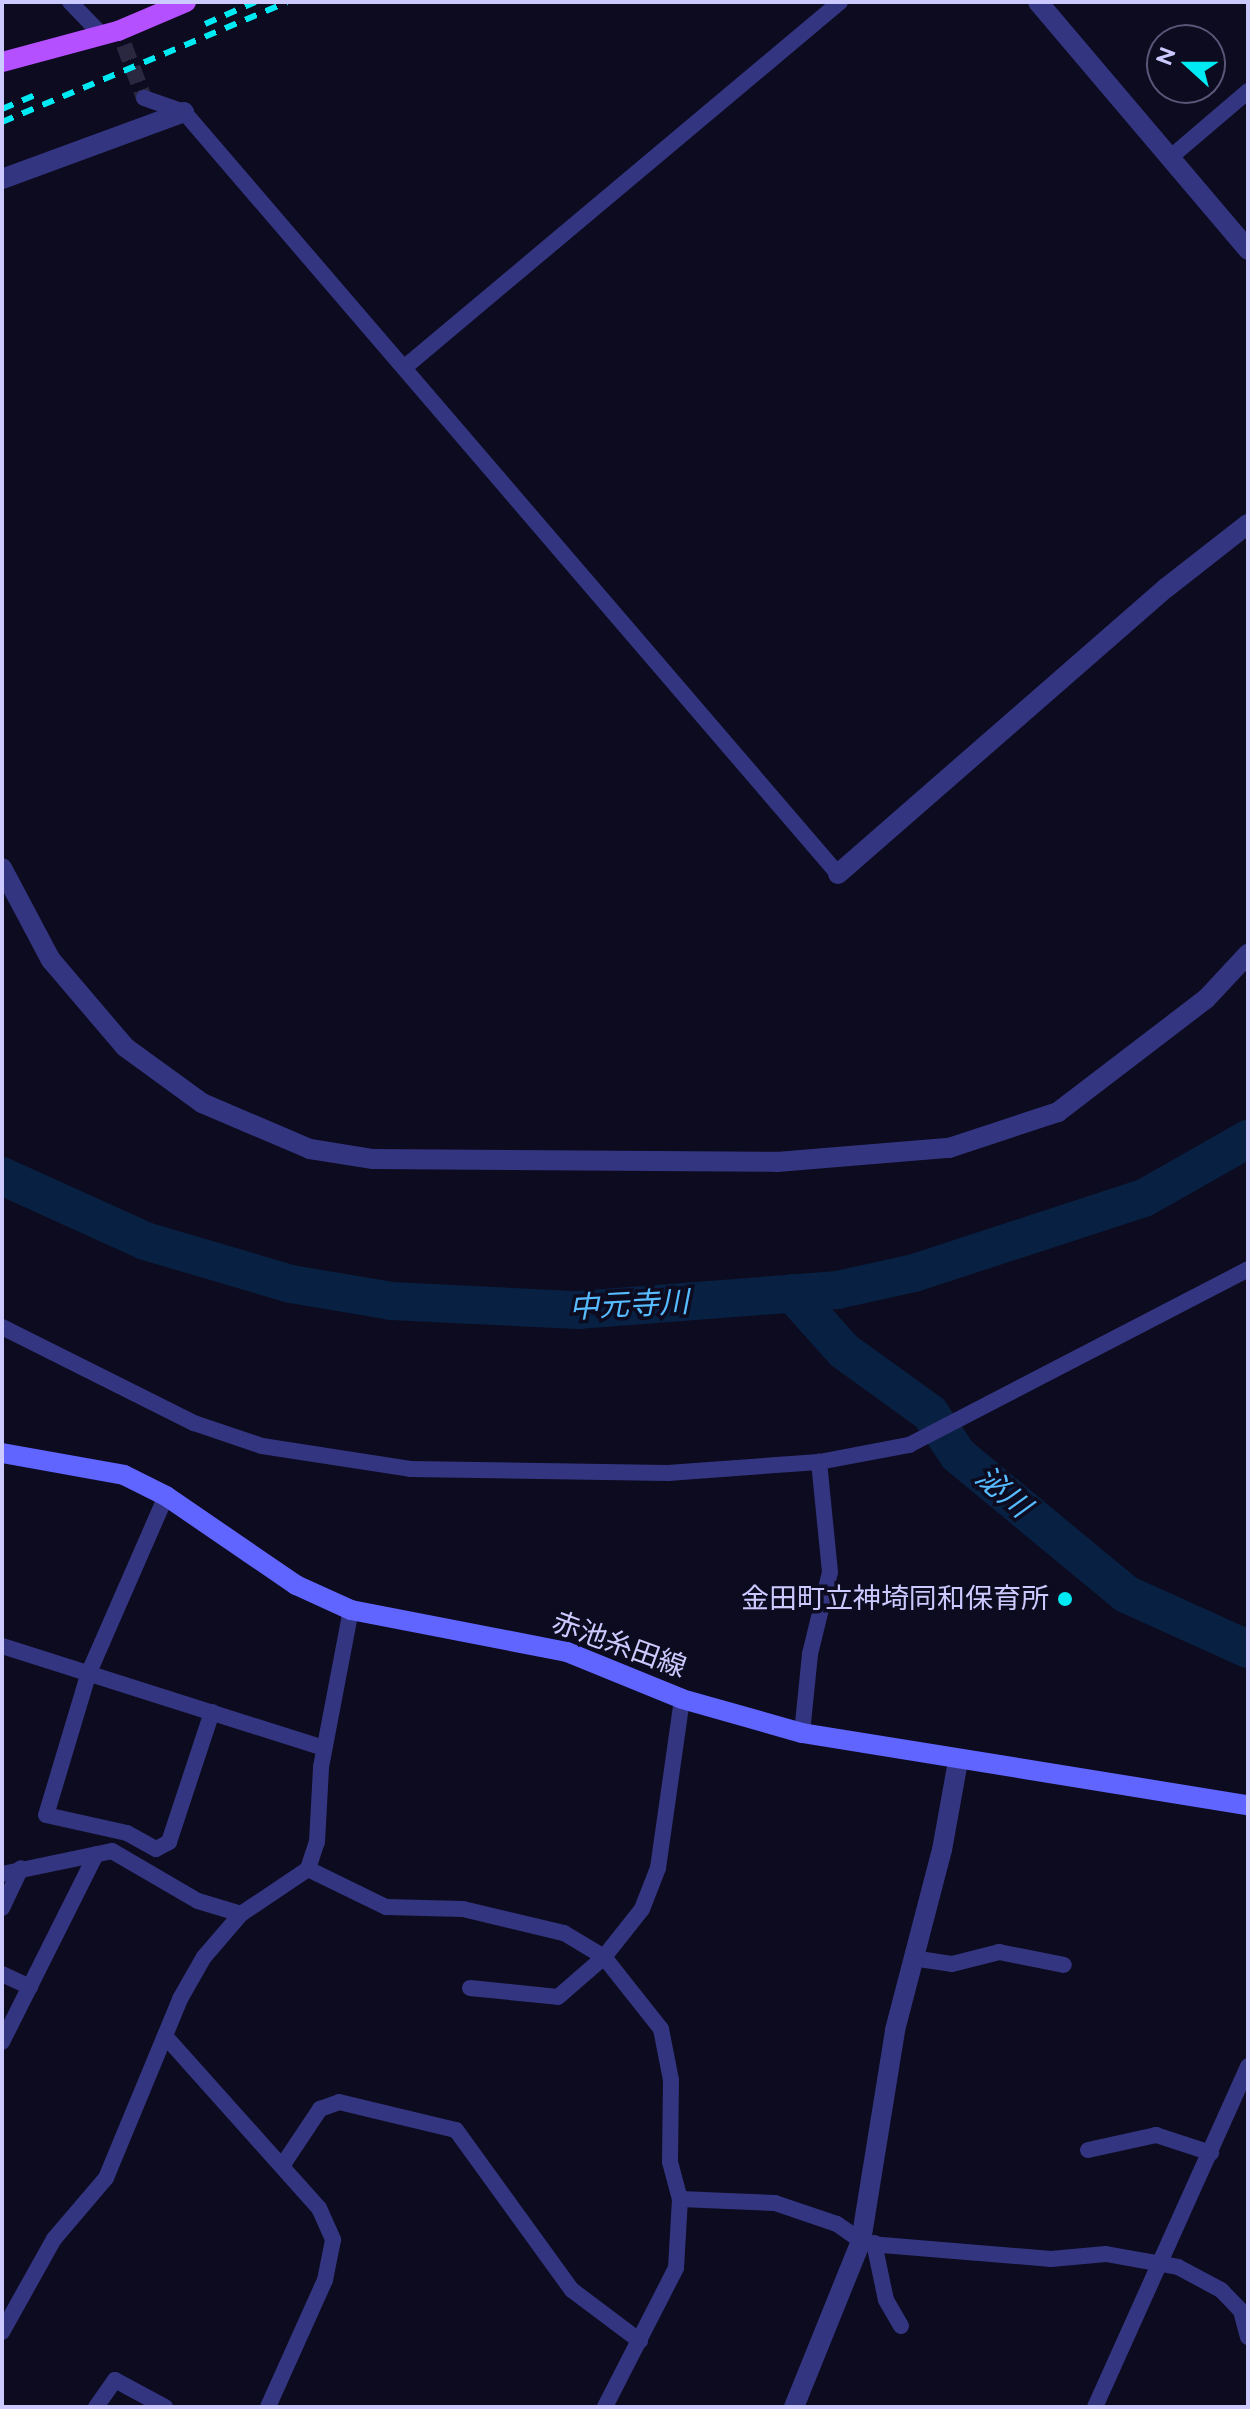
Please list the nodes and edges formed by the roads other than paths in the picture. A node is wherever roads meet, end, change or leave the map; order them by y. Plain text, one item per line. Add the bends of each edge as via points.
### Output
1 (70, 2) edge
2 (186, 2) edge
3 (840, 2) edge
4 (1038, 2) edge
5 (114, 37) junction
6 (2, 62) edge
7 (1248, 91) edge
8 (144, 98) dead end
9 (184, 112) junction
10 (1172, 156) junction
11 (2, 179) edge
12 (1248, 250) edge
13 (405, 367) junction
14 (1248, 524) edge
15 (2, 868) edge
16 (838, 874) joint
17 (1248, 954) edge
18 (1248, 1269) edge
19 (2, 1327) edge
20 (2, 1453) edge
21 (819, 1462) junction
22 (166, 1496) junction
23 (351, 1610) junction
24 (2, 1646) edge
25 (89, 1672) junction
26 (682, 1699) junction
27 (212, 1712) junction
28 (802, 1733) junction
29 (324, 1748) junction
30 (958, 1761) junction
31 (1248, 1805) edge
32 (96, 1854) junction
33 (21, 1868) junction
34 (308, 1869) junction
35 (2, 1874) edge
36 (2, 1908) edge
37 (241, 1914) junction
38 (604, 1957) junction
39 (912, 1958) junction
40 (1064, 1965) dead end
41 (2, 1974) edge
42 (30, 1987) junction
43 (470, 1988) dead end
44 (165, 2036) junction
45 (2, 2042) edge
46 (1248, 2066) edge
47 (1088, 2150) dead end
48 (1211, 2153) junction
49 (282, 2166) junction
50 (680, 2199) junction
51 (868, 2242) junction
52 (1160, 2263) junction
53 (901, 2326) dead end
54 (2, 2332) edge
55 (1248, 2337) edge
56 (640, 2341) junction
57 (96, 2407) edge
58 (165, 2407) edge
59 (268, 2407) edge
60 (605, 2407) edge
61 (794, 2407) edge
62 (1095, 2407) edge

1 - 5 street
2 - 5 main road
3 - 13 street
4 - 10 street
5 - 6 main road
7 - 10 street
8 - 9 street
9 - 11 street
9 - 13 street
10 - 12 street
13 - 16 street
14 - 16 street via 1166,588
15 - 17 street via 51,960 125,1047 202,1103 310,1149 373,1159 777,1162 949,1148 1058,1112 1206,999
18 - 21 street via 909,1445
19 - 21 street via 194,1423 262,1446 343,1462 574,1474
20 - 22 main road, 赤池糸田線 via 124,1475
21 - 28 street via 830,1572 810,1654
22 - 23 main road, 赤池糸田線 via 255,1560
22 - 25 street
23 - 26 main road, 赤池糸田線 via 567,1652
23 - 29 street
24 - 25 street
25 - 27 street
25 - 27 street via 46,1815 127,1833 156,1849 169,1842
26 - 28 main road, 赤池糸田線
26 - 38 street via 658,1868 642,1909
27 - 29 street
28 - 30 main road, 赤池糸田線
29 - 34 street via 317,1842
30 - 31 main road, 赤池糸田線
30 - 39 street via 942,1850
32 - 33 street
32 - 37 street via 112,1851 198,1901
32 - 42 street
33 - 35 street
33 - 36 street
34 - 37 street
34 - 38 street via 386,1907 463,1909 564,1933
37 - 44 street via 204,1957
38 - 43 street via 558,1997
38 - 50 street via 661,2029 671,2080 670,2162
39 - 40 street via 952,1964 999,1952
39 - 51 street via 895,2030
41 - 42 street
42 - 45 street
44 - 49 street
44 - 54 street via 106,2178 54,2239
46 - 48 street
47 - 48 street via 1156,2135
48 - 52 street
49 - 56 street via 320,2109 339,2102 456,2130 572,2290
49 - 59 street via 319,2208 333,2240 325,2280
50 - 51 street via 775,2203 837,2224
50 - 56 street via 676,2268
51 - 52 street via 1051,2259 1106,2254
51 - 53 street via 886,2300
51 - 61 street
52 - 55 street via 1221,2290 1241,2311
52 - 62 street
56 - 60 street
57 - 58 street via 115,2380

